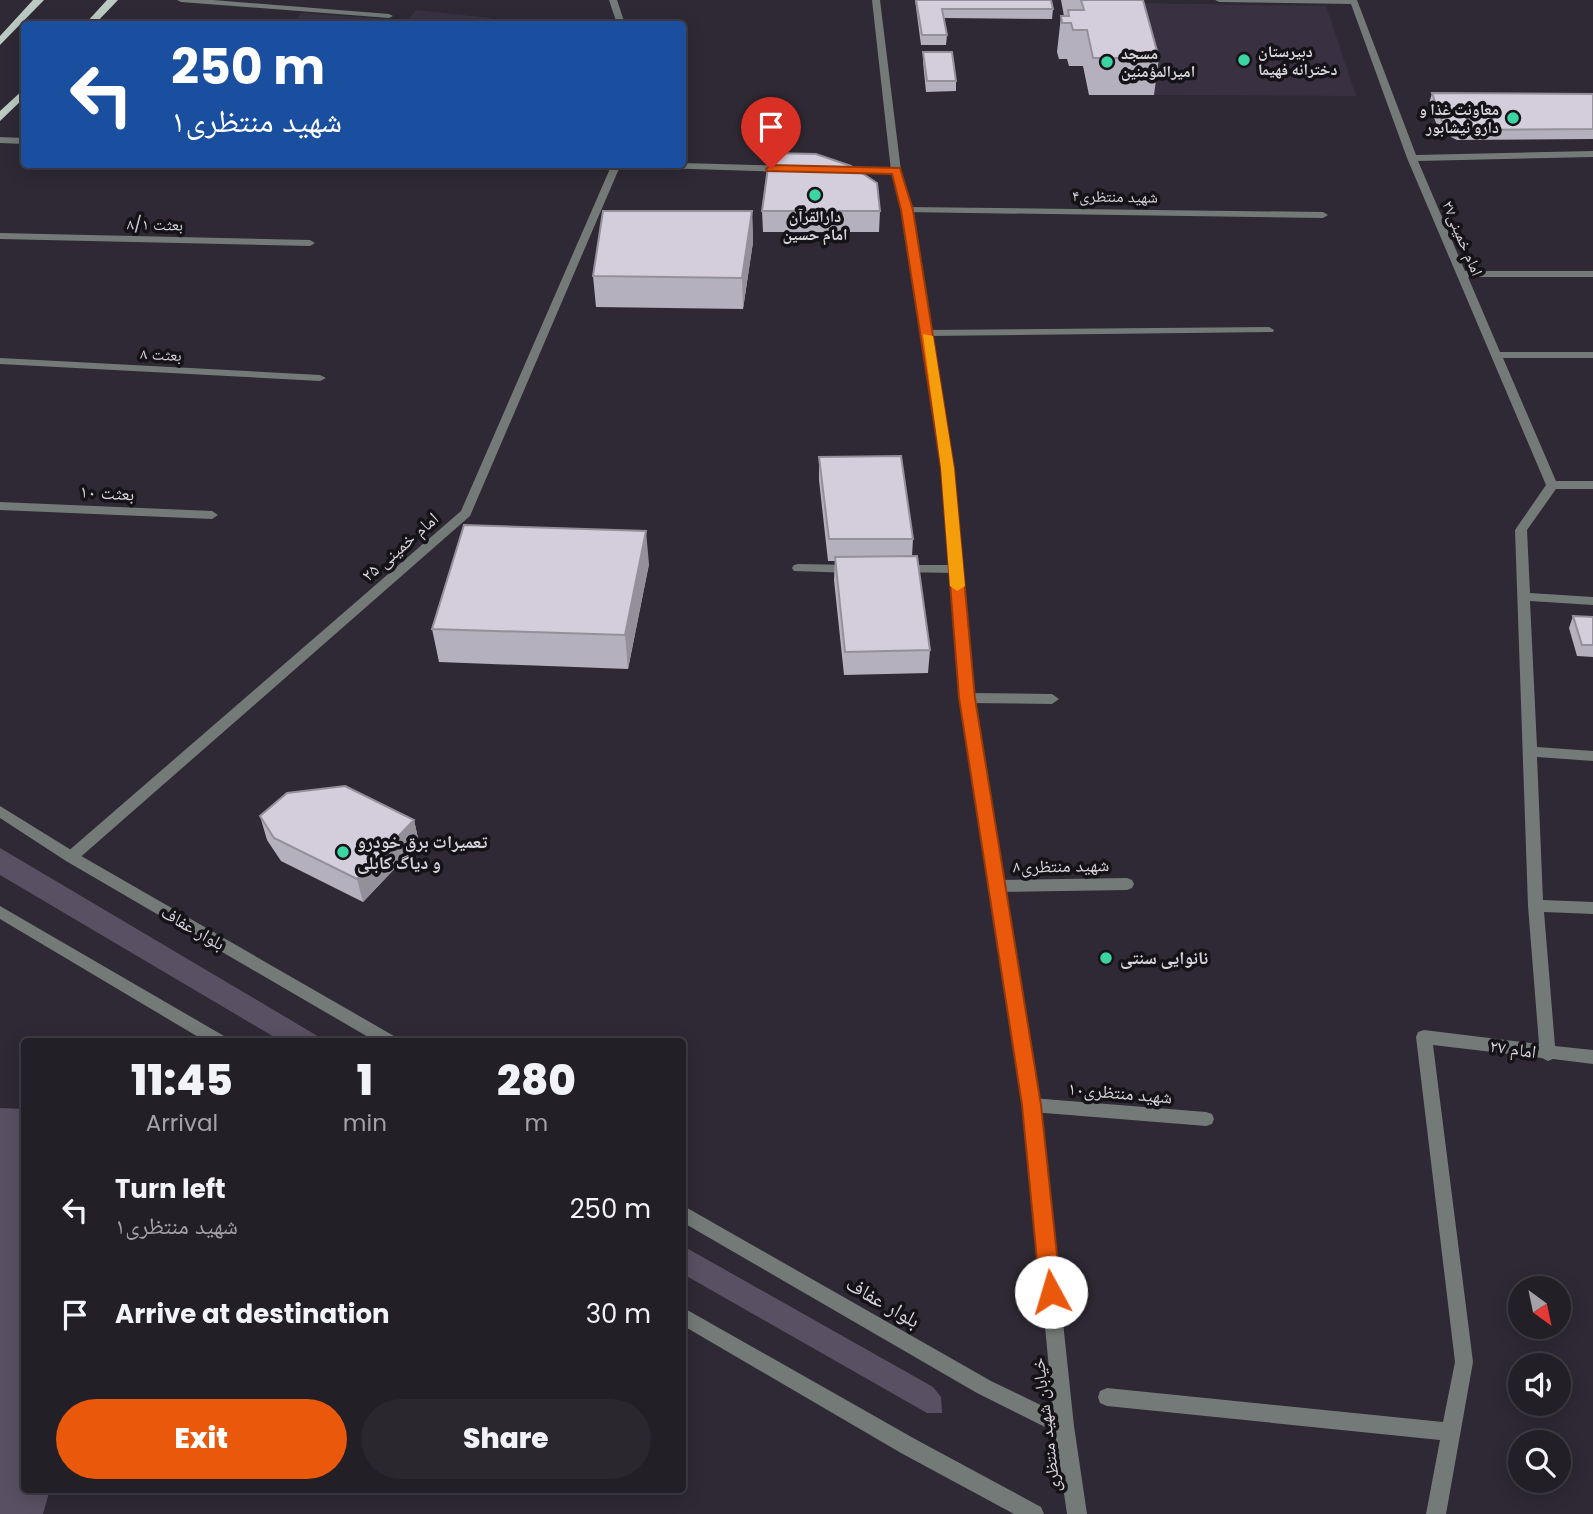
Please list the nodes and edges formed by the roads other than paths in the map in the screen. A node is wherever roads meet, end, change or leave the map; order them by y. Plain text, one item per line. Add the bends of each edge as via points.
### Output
1 (38, 0) edge
2 (113, 0) edge
3 (181, 0) edge
4 (613, 0) edge
5 (876, 0) edge
6 (1219, 0) edge
7 (1353, 1) edge
8 (389, 16) dead end
9 (92, 21) edge
10 (620, 21) edge
11 (0, 42) edge
12 (21, 95) edge
13 (0, 118) edge
14 (0, 140) edge
15 (21, 141) edge
16 (1593, 154) edge
17 (1412, 158) junction
18 (686, 166) edge
19 (615, 168) edge
20 (801, 169) edge
21 (828, 169) edge
22 (896, 171) junction
23 (907, 210) junction
24 (1324, 215) dead end
25 (0, 236) edge
26 (310, 243) dead end
27 (1462, 274) junction
28 (1593, 274) edge
29 (1269, 330) dead end
30 (926, 333) junction
31 (1497, 355) junction
32 (1593, 355) edge
33 (0, 361) edge
34 (320, 378) dead end
35 (1552, 485) junction
36 (1593, 485) edge
37 (0, 506) edge
38 (212, 515) dead end
39 (798, 568) dead end
40 (864, 569) edge
41 (890, 569) edge
42 (956, 569) junction
43 (1524, 597) junction
44 (1593, 601) edge
45 (967, 698) junction
46 (1052, 699) dead end
47 (1530, 752) junction
48 (1593, 756) edge
49 (0, 811) edge
50 (71, 857) junction
51 (1127, 884) dead end
52 (996, 886) junction
53 (1536, 906) junction
54 (1593, 908) edge
55 (0, 912) edge
56 (213, 1038) edge
57 (383, 1038) edge
58 (1548, 1054) junction
59 (1593, 1057) edge
60 (1032, 1105) junction
61 (1206, 1119) dead end
62 (686, 1215) edge
63 (686, 1317) edge
64 (1107, 1397) dead end
65 (1064, 1426) junction
66 (1450, 1432) junction
67 (1034, 1514) edge
68 (1077, 1514) edge
69 (1436, 1514) edge

1 - 11 main road
2 - 9 main road
3 - 8 street
4 - 10 street
5 - 22 street, خیابان شهید منتظری
6 - 7 street
7 - 17 street, امام خمینی۲۷
12 - 13 main road
14 - 15 street
16 - 17 street
17 - 27 street, امام خمینی۲۷
18 - 20 street
19 - 50 street, امام خمینی ۲۵ via 466,513
21 - 22 street
22 - 23 street, خیابان شهید منتظری
23 - 24 street, شهید منتظری۴
23 - 30 street, خیابان شهید منتظری
25 - 26 street, بعثت ۸/۱
27 - 28 street
27 - 31 street, امام خمینی۲۷
29 - 30 street
30 - 42 street, خیابان شهید منتظری via 947,468
31 - 32 street
31 - 35 street, امام خمینی۲۷
33 - 34 street, بعثت ۸
35 - 36 street
35 - 43 street, امام ۲۷ via 1521,530
37 - 38 street, بعثت ۱۰
39 - 40 street
41 - 42 street
42 - 45 street, خیابان شهید منتظری
43 - 44 street
43 - 47 street, امام ۲۷
45 - 46 street
45 - 52 street, خیابان شهید منتظری
47 - 48 street
47 - 53 street, امام ۲۷
49 - 50 street, بلوار عفاف
50 - 57 street, بلوار عفاف
51 - 52 street, شهید منتظری۸
52 - 60 street, خیابان شهید منتظری
53 - 54 street
53 - 58 street, امام ۲۷
55 - 56 street
58 - 59 street
58 - 66 street, امام ۲۷ via 1424,1037 1464,1362
60 - 61 street, شهید منتظری۱۰
60 - 65 street, خیابان شهید منتظری
62 - 65 street, بلوار عفاف via 984,1387
63 - 67 street
64 - 66 street
65 - 68 street, خیابان شهید منتظری
66 - 69 street, امام ۲۷

